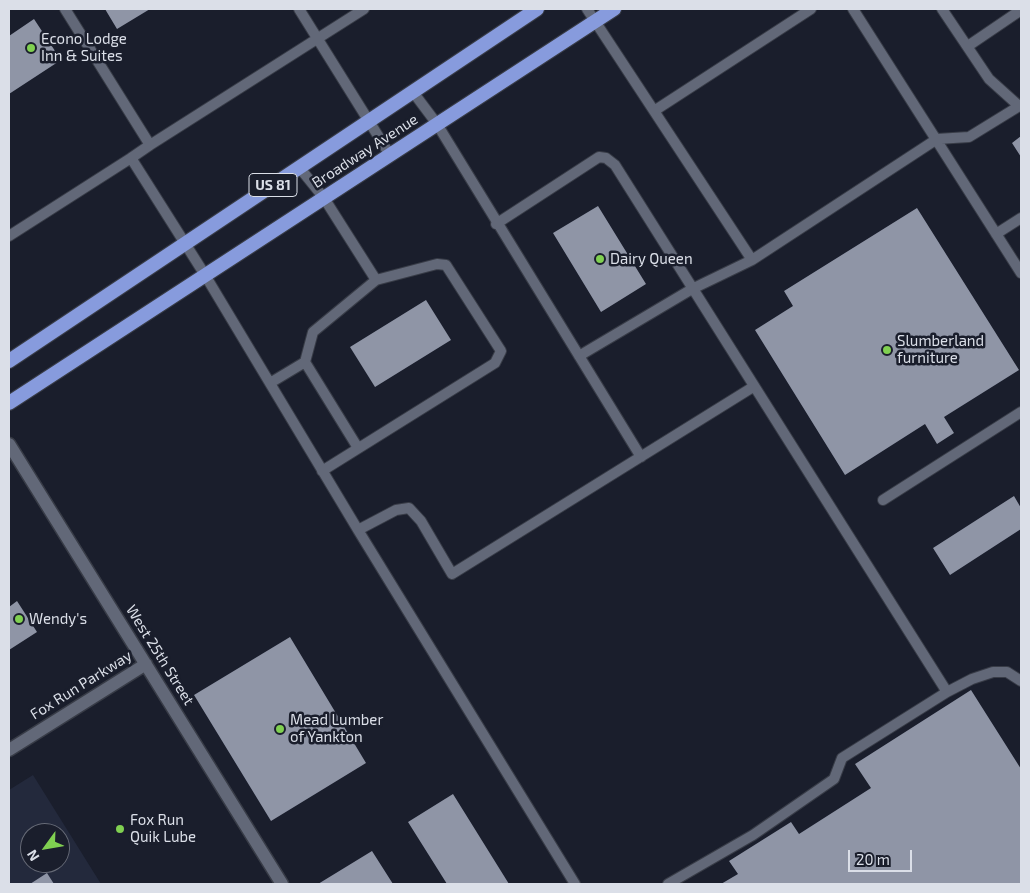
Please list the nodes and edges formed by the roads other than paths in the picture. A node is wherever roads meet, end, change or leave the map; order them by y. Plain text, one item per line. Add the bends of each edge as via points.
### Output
1 (65, 9) edge
2 (298, 9) edge
3 (364, 9) edge
4 (537, 9) edge
5 (587, 9) edge
6 (614, 9) edge
7 (810, 9) edge
8 (853, 9) edge
9 (942, 9) edge
10 (1021, 10) edge
11 (595, 21) junction
12 (317, 38) junction
13 (968, 46) junction
14 (413, 92) junction
15 (1020, 105) edge
16 (654, 111) junction
17 (369, 121) junction
18 (437, 124) junction
19 (937, 139) junction
20 (150, 145) junction
21 (390, 155) junction
22 (131, 158) junction
23 (299, 167) junction
24 (324, 198) junction
25 (1021, 218) edge
26 (496, 224) junction
27 (996, 234) junction
28 (9, 236) edge
29 (185, 244) junction
30 (752, 260) junction
31 (1021, 273) edge
32 (205, 275) junction
33 (376, 280) junction
34 (692, 289) junction
35 (579, 356) junction
36 (9, 361) edge
37 (306, 362) junction
38 (270, 383) junction
39 (753, 387) junction
40 (9, 403) edge
41 (1021, 412) edge
42 (9, 444) edge
43 (358, 448) junction
44 (641, 457) junction
45 (322, 471) junction
46 (883, 500) dead end
47 (358, 530) junction
48 (146, 664) junction
49 (1021, 681) edge
50 (946, 692) junction
51 (9, 750) edge
52 (282, 884) edge
53 (575, 884) edge
54 (668, 884) edge

1 - 20 lane
2 - 12 lane
3 - 12 lane
4 - 14 highway, Broadway Avenue / US 81
5 - 11 lane
6 - 11 highway, Broadway Avenue / US 81
7 - 16 lane
8 - 19 lane
9 - 13 lane
10 - 13 lane
11 - 16 lane
11 - 18 highway, Broadway Avenue / US 81
12 - 17 lane
12 - 20 lane
13 - 15 lane via 989,78
14 - 17 highway, Broadway Avenue / US 81
14 - 18 lane
15 - 19 lane via 969,137
16 - 30 lane
17 - 21 lane
17 - 23 highway, Broadway Avenue / US 81
18 - 21 highway, Broadway Avenue / US 81
18 - 26 lane
19 - 27 lane
19 - 30 lane
20 - 22 lane
21 - 24 highway, Broadway Avenue / US 81
22 - 28 lane
22 - 29 lane
23 - 24 lane
23 - 29 highway, Broadway Avenue / US 81
24 - 32 highway, Broadway Avenue / US 81
24 - 33 lane
25 - 27 lane
26 - 34 lane via 599,157 606,158 615,165
26 - 35 lane
27 - 31 lane
29 - 32 lane
29 - 36 highway, Broadway Avenue / US 81
30 - 34 lane
32 - 38 lane
32 - 40 highway, Broadway Avenue / US 81
33 - 37 lane via 313,332
33 - 43 lane via 437,264 446,265 501,351 495,363
34 - 35 lane
34 - 39 lane
35 - 44 lane
37 - 38 lane
37 - 43 lane
38 - 45 lane
39 - 44 lane
39 - 50 lane
41 - 46 lane
42 - 48 street, West 25th Street
43 - 45 lane
44 - 47 lane via 452,574 421,521 409,508 396,510
45 - 47 lane
47 - 53 lane
48 - 51 street, Fox Run Parkway
48 - 52 street, West 25th Street
49 - 50 lane via 1007,672 993,672
50 - 54 lane via 842,758 834,779 768,824

